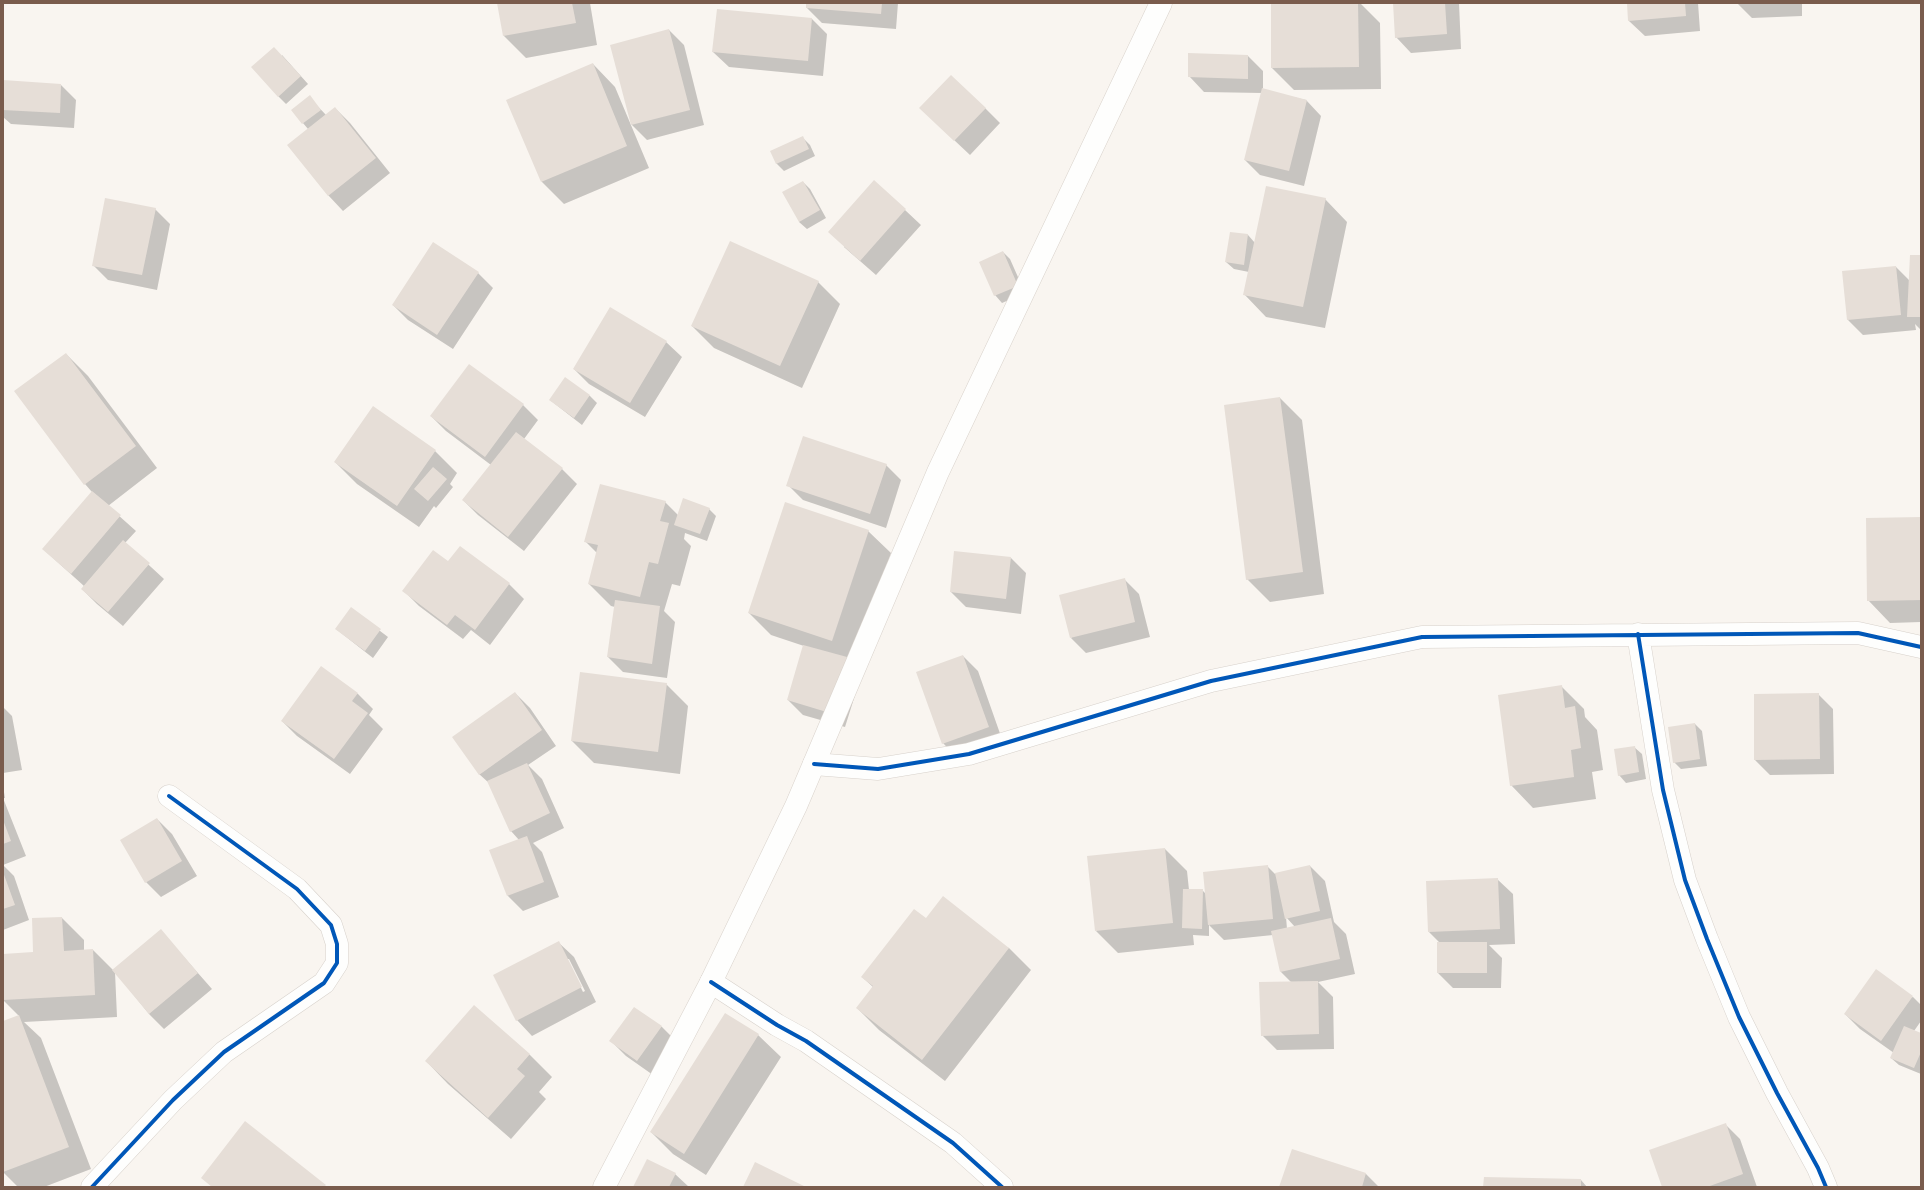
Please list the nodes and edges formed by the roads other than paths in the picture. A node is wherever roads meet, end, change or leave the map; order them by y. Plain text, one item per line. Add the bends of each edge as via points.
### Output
1 (1161, 3) edge
2 (1638, 634) junction
3 (1921, 647) edge
4 (814, 764) junction
5 (168, 796) dead end
6 (711, 982) junction
7 (92, 1187) edge
8 (604, 1187) edge
9 (1002, 1187) edge
10 (1826, 1187) edge

1 - 4 street via 938,472
2 - 3 street via 1858,632
2 - 4 street via 1422,637 1211,681 969,754 878,769
2 - 10 street via 1663,790 1685,880 1739,1017
4 - 6 street
5 - 7 street via 297,889 331,925 337,944 337,963 324,982 224,1052 173,1100
6 - 8 street
6 - 9 street via 806,1041 953,1143

